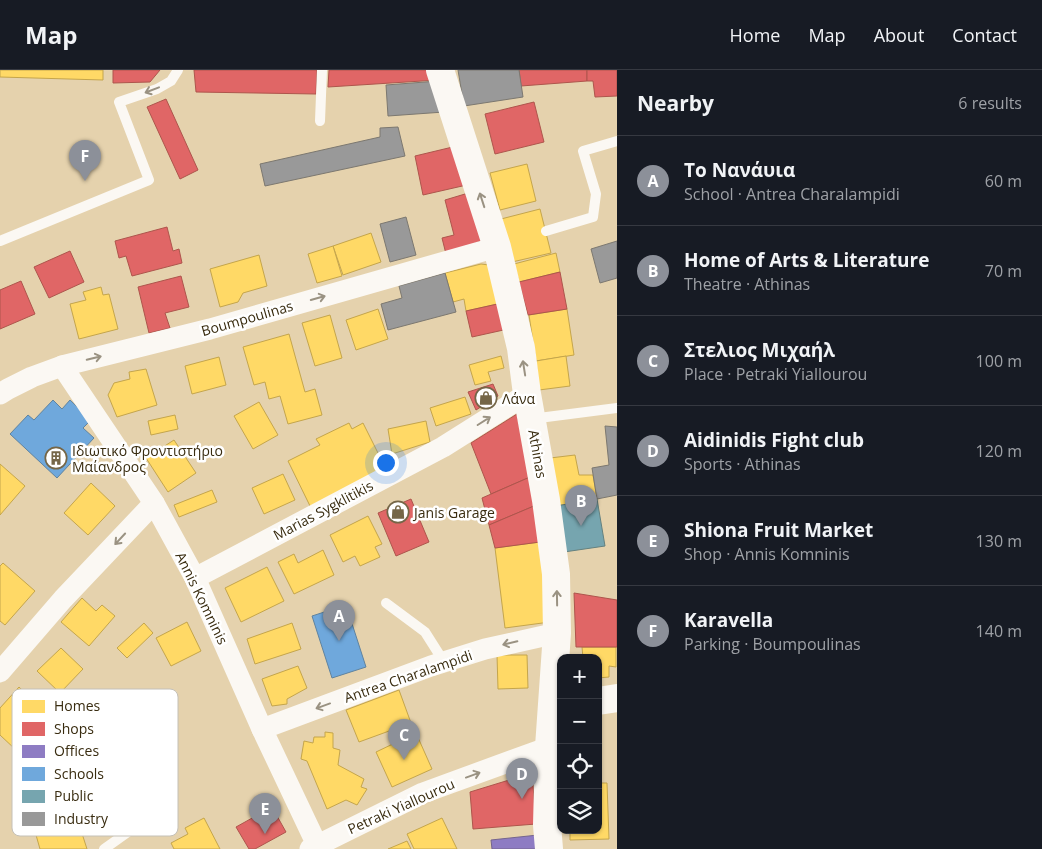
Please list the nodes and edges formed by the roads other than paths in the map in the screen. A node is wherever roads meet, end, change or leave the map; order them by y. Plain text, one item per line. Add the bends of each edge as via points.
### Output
1 (178, 70) edge
2 (322, 70) edge
3 (440, 70) edge
4 (320, 121) dead end
5 (617, 141) edge
6 (546, 231) dead end
7 (0, 241) edge
8 (496, 247) junction
9 (62, 366) junction
10 (0, 394) edge
11 (529, 406) junction
12 (617, 408) edge
13 (154, 503) junction
14 (195, 578) junction
15 (386, 603) dead end
16 (558, 633) junction
17 (558, 654) edge
18 (444, 662) junction
19 (0, 672) edge
20 (617, 698) edge
21 (557, 699) edge
22 (602, 700) edge
23 (262, 729) junction
24 (549, 747) junction
25 (122, 836) edge
26 (314, 847) edge
27 (104, 849) edge
28 (549, 849) edge

1 -> 7 lane via 171,81 157,89 119,102 148,180
2 - 4 lane
8 -> 3 street, Athinas
5 - 6 lane via 583,151 596,194 593,217
9 -> 8 street, Boumpoulinas via 210,329
11 -> 8 street, Athinas via 521,348
9 - 10 street, Boumpoulinas
9 - 13 street, Annis Komninis
11 - 12 lane
14 -> 11 street, Marias Sygklitikis via 443,447
16 -> 11 street, Athinas via 556,574
13 - 14 street, Annis Komninis
13 -> 19 street via 63,599
14 - 23 street, Annis Komninis
15 - 18 lane via 425,632
16 - 17 street, Athinas
16 -> 18 street, Antrea Charalampidi
18 -> 23 street, Antrea Charalampidi
20 - 22 street
21 - 24 street, Athinas
23 - 26 street, Annis Komninis
26 -> 24 street, Petraki Yiallourou via 424,793
24 - 28 street, Athinas
25 - 27 lane

